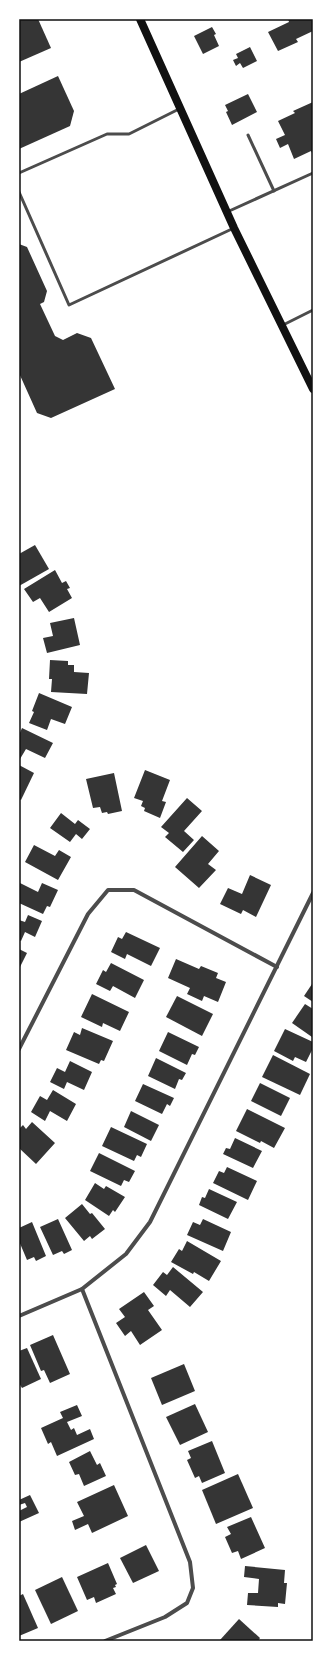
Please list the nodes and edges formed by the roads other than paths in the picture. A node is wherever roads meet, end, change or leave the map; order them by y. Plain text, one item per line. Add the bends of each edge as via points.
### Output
1 (140, 19) edge
2 (180, 108) junction
3 (248, 134) dead end
4 (19, 173) edge
5 (313, 173) edge
6 (274, 191) junction
7 (19, 192) edge
8 (227, 212) junction
9 (234, 228) junction
10 (313, 310) edge
11 (282, 325) junction
12 (313, 389) edge
13 (313, 893) edge
14 (277, 967) junction
15 (19, 1049) edge
16 (82, 1289) junction
17 (19, 1316) edge
18 (105, 1641) edge

1 - 2 main road
2 - 4 lane via 129,134 107,134
2 - 8 main road
3 - 6 lane
5 - 6 lane
6 - 8 lane
7 - 9 lane via 69,305
8 - 9 main road
9 - 11 main road
10 - 11 lane
11 - 12 main road
13 - 14 street
14 - 15 street via 134,890 108,890 88,914
14 - 16 street via 150,1222 126,1254
16 - 17 street
16 - 18 street via 190,1562 193,1588 187,1603 165,1617

